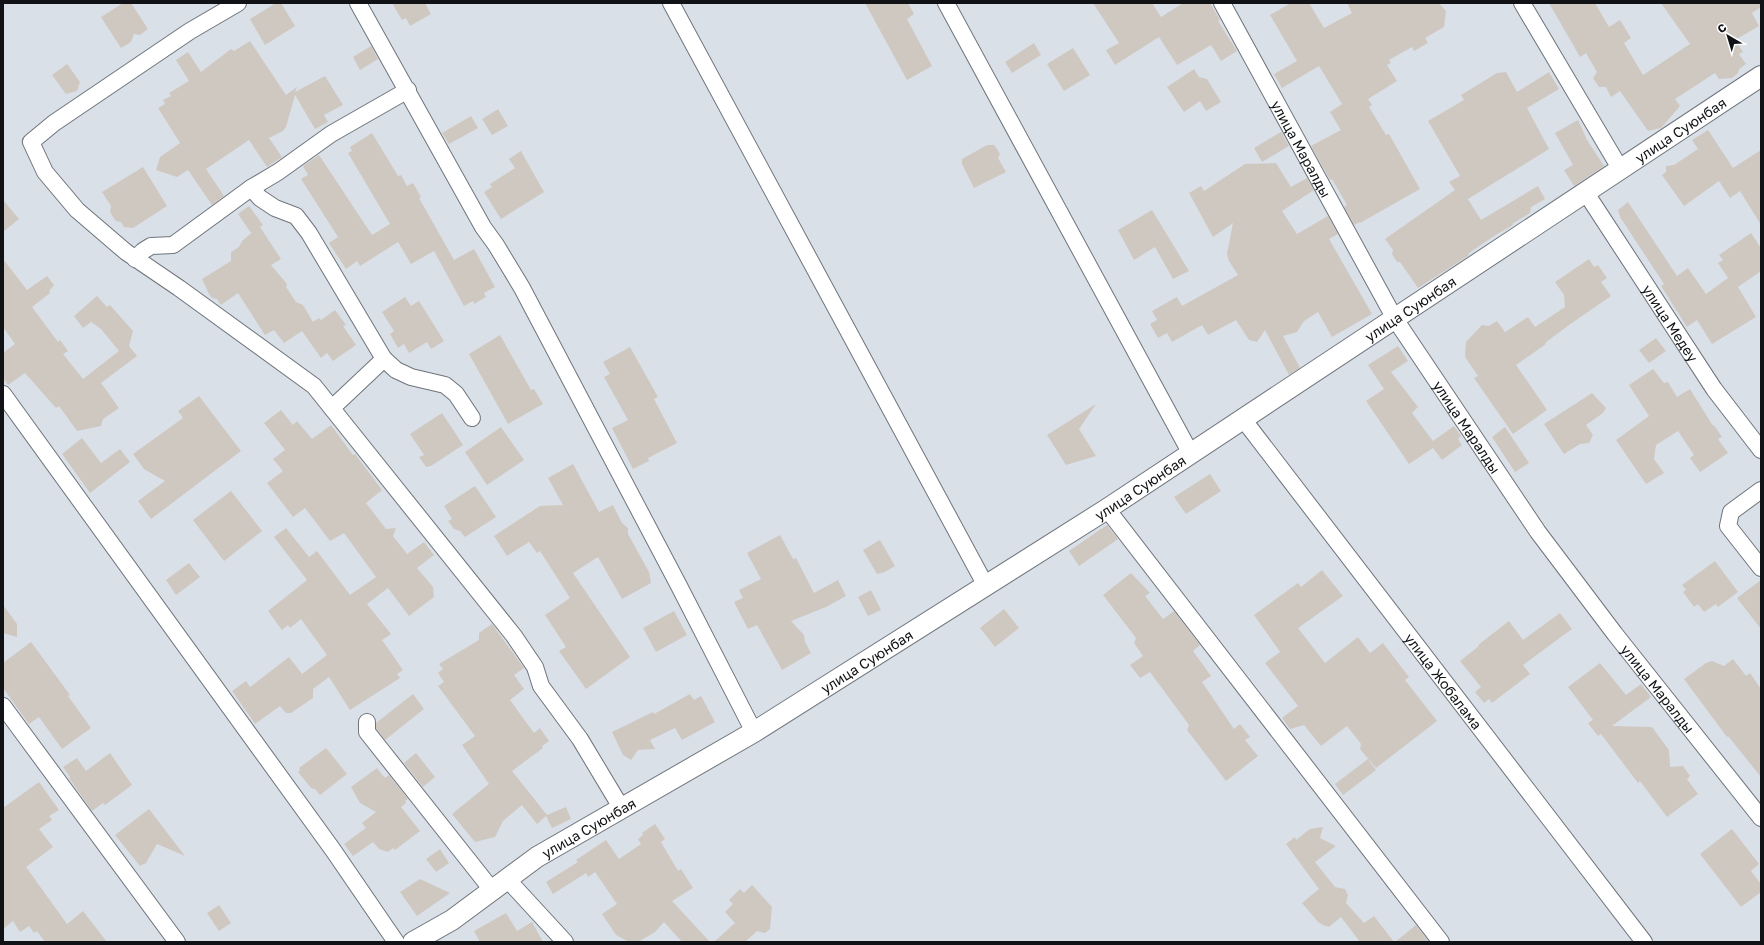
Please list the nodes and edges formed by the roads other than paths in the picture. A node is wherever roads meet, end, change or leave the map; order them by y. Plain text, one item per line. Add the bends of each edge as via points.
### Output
1 (238, 3) edge
2 (358, 3) edge
3 (671, 3) edge
4 (946, 3) edge
5 (1222, 3) edge
6 (1522, 3) edge
7 (1761, 76) edge
8 (408, 90) junction
9 (1621, 170) junction
10 (251, 188) junction
11 (1586, 192) junction
12 (136, 259) junction
13 (1395, 319) junction
14 (384, 359) junction
15 (3, 394) edge
16 (332, 408) junction
17 (472, 418) dead end
18 (1243, 419) junction
19 (1761, 450) edge
20 (1191, 454) junction
21 (1761, 490) edge
22 (1107, 509) junction
23 (1761, 568) edge
24 (986, 586) junction
25 (3, 706) edge
26 (367, 722) dead end
27 (754, 732) junction
28 (622, 809) junction
29 (1761, 818) edge
30 (499, 884) junction
31 (178, 942) edge
32 (396, 942) edge
33 (413, 942) edge
34 (565, 942) edge
35 (1441, 942) edge
36 (1644, 942) edge

1 - 12 street via 190,31 54,123 31,142 45,172 76,210
2 - 8 street
3 - 24 street
4 - 20 street
5 - 13 street, улица Маралды
6 - 9 street
7 - 9 street, улица Суюнбая
8 - 10 street via 331,134
8 - 27 street via 483,227 522,288
9 - 11 street, улица Суюнбая
10 - 12 street via 173,245 151,246
10 - 14 street via 274,208 296,216 309,233
11 - 13 street, улица Суюнбая
11 - 19 street, улица Медеу via 1714,389
12 - 16 street via 314,386
13 - 18 street, улица Суюнбая
13 - 29 street, улица Маралды via 1538,532
14 - 16 street
14 - 17 street via 396,370 411,377 445,385 456,394
15 - 32 street via 329,844
16 - 28 street via 514,636 535,666 541,686 580,739
18 - 20 street, улица Суюнбая
18 - 36 street, улица Жобалама
20 - 22 street, улица Суюнбая
21 - 23 street via 1731,512 1728,526
22 - 24 street, улица Суюнбая
22 - 35 street
24 - 27 street, улица Суюнбая
25 - 31 street
26 - 30 street via 367,732
27 - 28 street, улица Суюнбая
28 - 30 street, улица Суюнбая via 537,857
30 - 33 street, улица Суюнбая via 452,920
30 - 34 street

